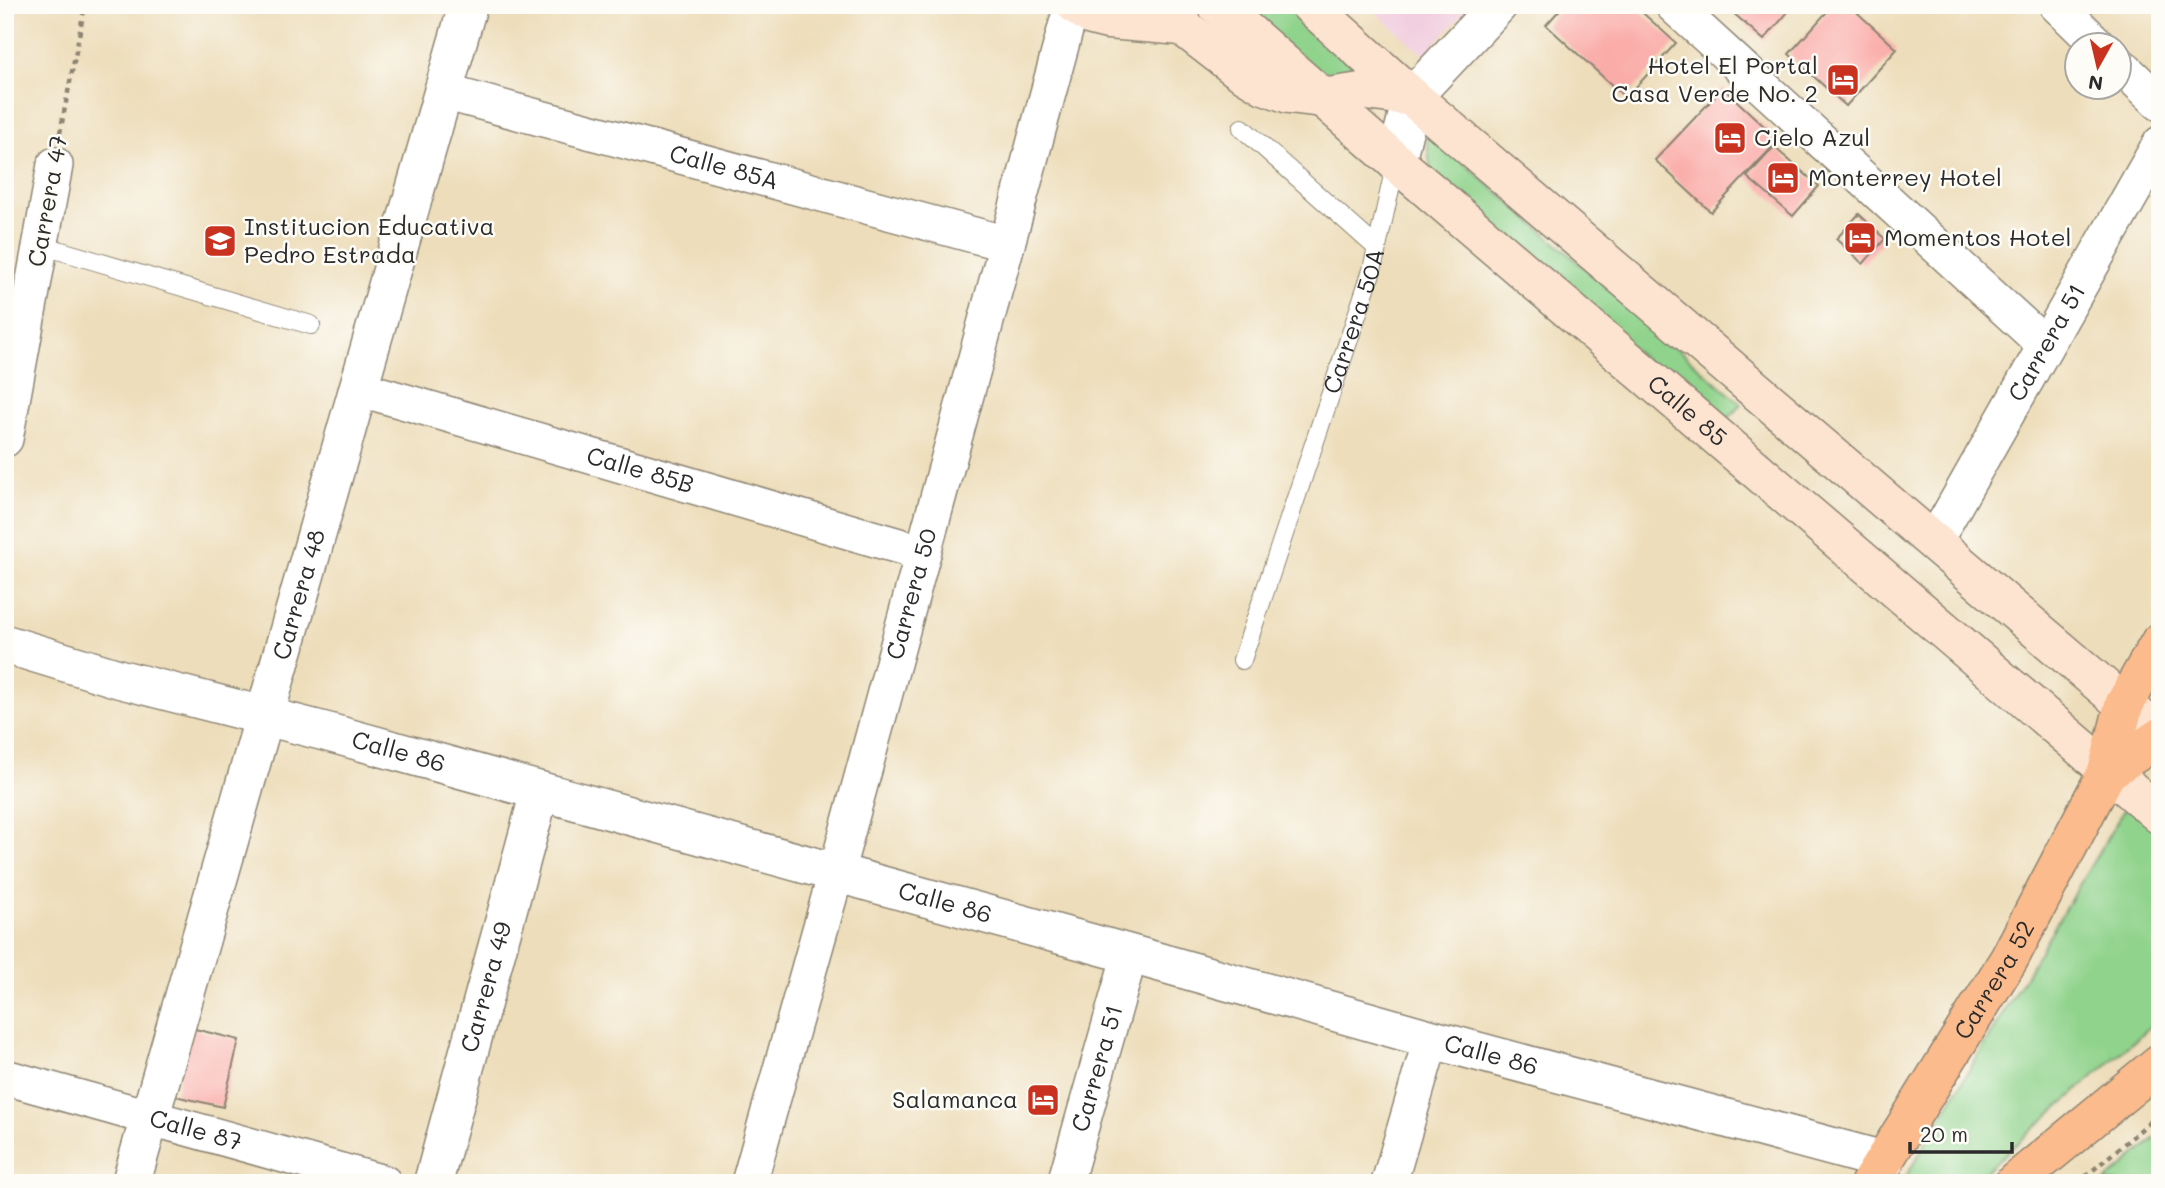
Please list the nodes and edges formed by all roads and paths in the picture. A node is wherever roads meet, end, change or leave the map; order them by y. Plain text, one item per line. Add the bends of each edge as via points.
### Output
1 (85, 5) edge
2 (468, 5) edge
3 (1074, 5) edge
4 (1217, 5) edge
5 (1310, 5) edge
6 (1498, 5) edge
7 (1673, 5) edge
8 (2057, 5) edge
9 (2085, 32) edge
10 (2134, 79) edge
11 (444, 92) junction
12 (1412, 97) junction
13 (1322, 98) junction
14 (2160, 103) edge
15 (1242, 128) dead end
16 (2160, 144) edge
17 (1396, 162) junction
18 (55, 165) joint
19 (1007, 244) junction
20 (41, 245) junction
21 (1377, 248) junction
22 (311, 325) dead end
23 (2045, 345) junction
24 (359, 388) junction
25 (5, 439) edge
26 (1934, 542) junction
27 (923, 553) junction
28 (2160, 642) edge
29 (5, 644) edge
30 (1242, 660) dead end
31 (2124, 705) junction
32 (265, 716) junction
33 (2160, 736) edge
34 (2107, 772) junction
35 (540, 791) junction
36 (2160, 815) edge
37 (836, 873) junction
38 (1130, 954) junction
39 (1431, 1039) junction
40 (2160, 1063) edge
41 (5, 1077) edge
42 (2160, 1114) edge
43 (149, 1118) junction
44 (1877, 1172) edge
45 (131, 1183) edge
46 (384, 1183) edge
47 (433, 1183) edge
48 (749, 1183) edge
49 (1065, 1183) edge
50 (1389, 1183) edge
51 (2014, 1183) edge
52 (2078, 1183) edge

1 - 18 path, Carrera 47
2 - 11 street, Carrera 48
3 - 13 main road via 1108,20 1182,26 1264,85
3 - 19 street, Carrera 50
4 - 13 main road, Calle 85
5 - 12 main road
6 - 12 street, Carrera 50A
7 - 23 street
8 - 9 street
10 - 14 street
11 - 19 street, Calle 85A
11 - 24 street, Carrera 48
12 - 13 main road via 1367,91
12 - 17 street, Carrera 50A
12 - 26 main road
13 - 17 main road, Calle 85
15 - 21 lane
16 - 23 street, Carrera 51
17 - 21 lane, Carrera 50A
17 - 34 main road, Calle 85
18 - 20 street, Carrera 47
19 - 27 street, Carrera 50
20 - 22 lane
20 - 25 street, Carrera 47
21 - 30 lane, Carrera 50A
23 - 26 street, Carrera 51
24 - 27 street, Calle 85B
24 - 32 street, Carrera 48
26 - 31 main road
27 - 37 street, Carrera 50
28 - 31 main road, Carrera 52
29 - 32 street, Calle 86
31 - 33 main road
31 - 34 main road, Carrera 52
32 - 35 street, Calle 86
32 - 43 street, Carrera 48
33 - 34 main road, Carrera 52
34 - 36 main road, Calle 85
34 - 44 main road, Carrera 52 via 2009,958
35 - 37 street, Calle 86
35 - 47 street, Carrera 49
37 - 38 street, Calle 86
37 - 48 street, Carrera 50
38 - 39 street, Calle 86
38 - 49 street, Carrera 51
39 - 44 street, Calle 86
39 - 50 street
40 - 51 main road
41 - 43 street, Calle 87
42 - 52 path
43 - 45 street, Carrera 48
43 - 46 street, Calle 87

